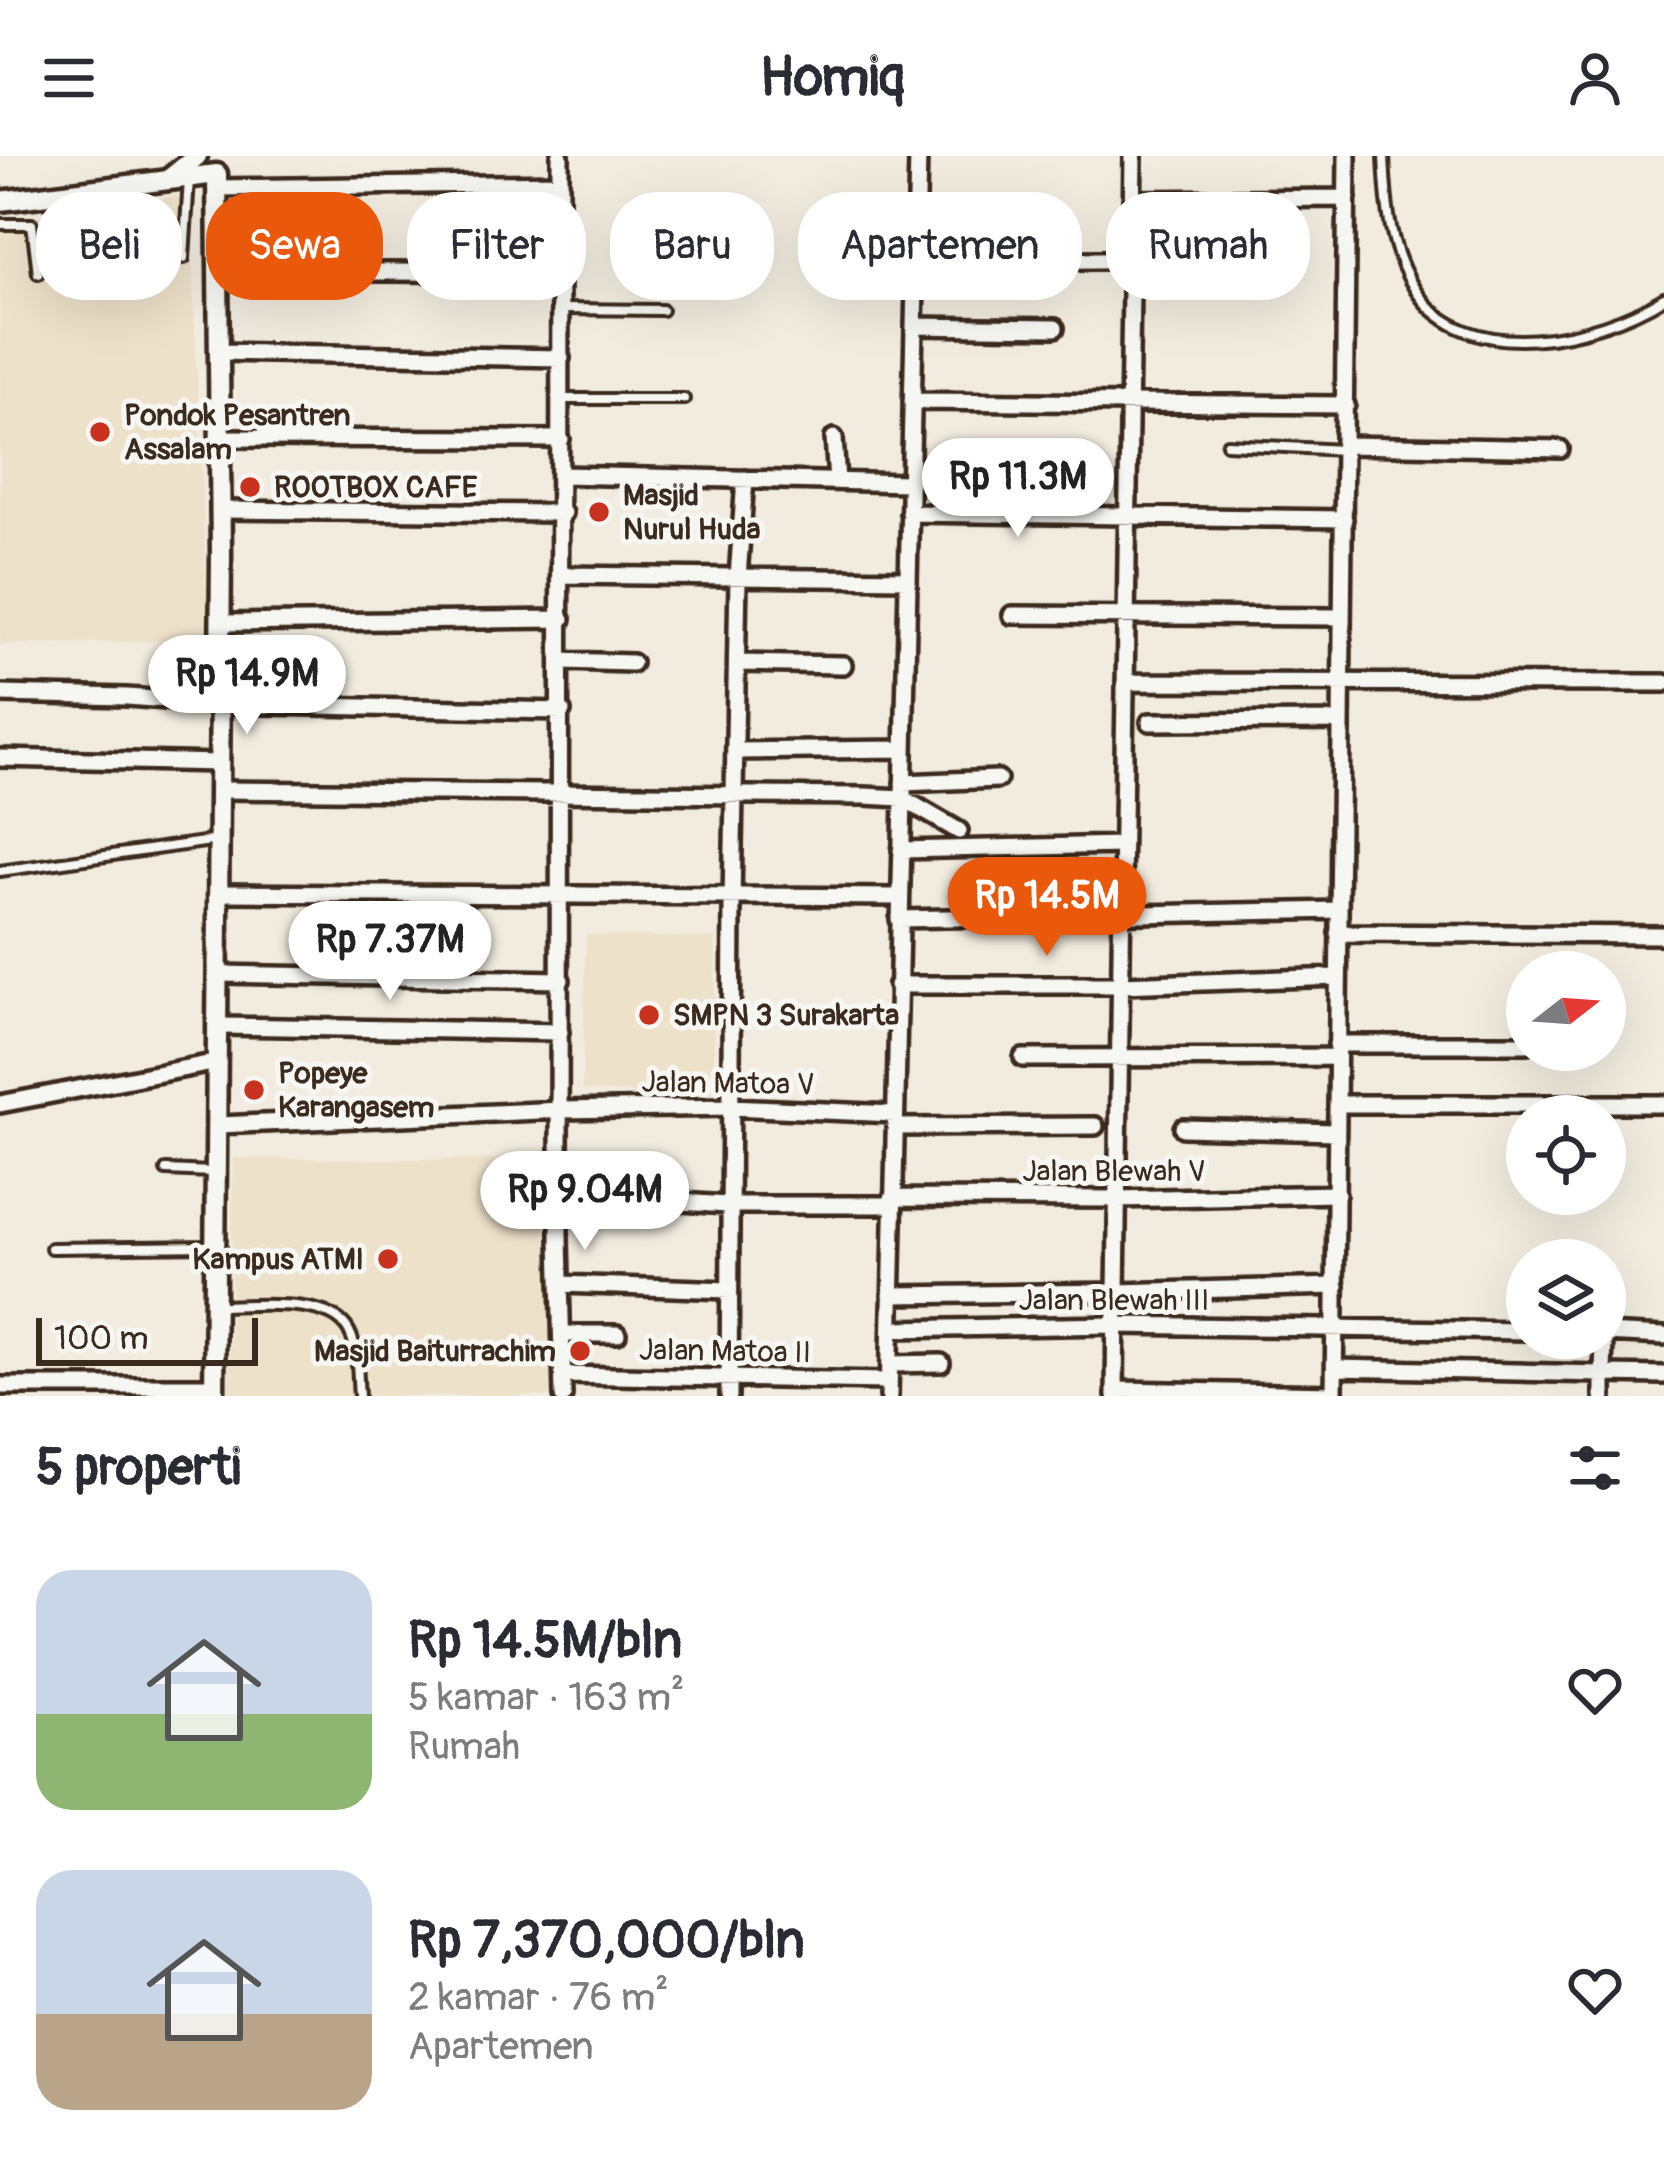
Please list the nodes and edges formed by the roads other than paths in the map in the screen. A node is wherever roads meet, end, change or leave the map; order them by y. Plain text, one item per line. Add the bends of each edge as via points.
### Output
1 (197, 156) edge
2 (560, 156) edge
3 (918, 156) edge
4 (1133, 156) edge
5 (1347, 156) edge
6 (1384, 156) edge
7 (217, 173) edge
8 (189, 178) junction
9 (166, 180) junction
10 (560, 183) junction
11 (560, 192) edge
12 (917, 192) edge
13 (1132, 192) edge
14 (1310, 198) edge
15 (1347, 198) junction
16 (0, 201) edge
17 (0, 224) edge
18 (36, 257) edge
19 (184, 258) dead end
20 (1664, 285) edge
21 (1662, 299) edge
22 (218, 300) edge
23 (560, 300) edge
24 (915, 300) edge
25 (1131, 300) edge
26 (560, 309) junction
27 (662, 310) dead end
28 (914, 326) junction
29 (1055, 328) dead end
30 (219, 352) junction
31 (561, 358) junction
32 (561, 399) junction
33 (684, 399) dead end
34 (912, 401) junction
35 (1130, 402) junction
36 (1346, 405) junction
37 (220, 438) junction
38 (561, 439) junction
39 (834, 439) dead end
40 (1227, 444) dead end
41 (1345, 448) junction
42 (1560, 449) dead end
43 (561, 475) junction
44 (745, 479) junction
45 (837, 482) junction
46 (909, 483) junction
47 (221, 510) junction
48 (562, 513) junction
49 (909, 513) junction
50 (1128, 515) junction
51 (1344, 519) junction
52 (562, 574) junction
53 (739, 578) junction
54 (907, 579) junction
55 (1126, 614) junction
56 (1012, 615) dead end
57 (1340, 616) junction
58 (562, 619) junction
59 (221, 623) junction
60 (562, 661) junction
61 (632, 663) dead end
62 (737, 663) junction
63 (843, 664) dead end
64 (1125, 682) junction
65 (1340, 683) junction
66 (1664, 683) edge
67 (0, 694) edge
68 (221, 704) junction
69 (562, 710) junction
70 (1340, 721) junction
71 (1150, 722) dead end
72 (903, 749) junction
73 (735, 751) junction
74 (0, 758) edge
75 (220, 764) junction
76 (998, 779) dead end
77 (220, 790) junction
78 (902, 791) junction
79 (561, 796) junction
80 (734, 796) junction
81 (959, 831) dead end
82 (219, 840) junction
83 (1122, 845) junction
84 (901, 850) junction
85 (0, 872) edge
86 (219, 893) junction
87 (561, 895) junction
88 (733, 896) junction
89 (900, 897) junction
90 (1339, 910) junction
91 (1121, 915) junction
92 (899, 919) junction
93 (1338, 933) junction
94 (1664, 935) edge
95 (219, 974) junction
96 (1337, 977) junction
97 (560, 980) junction
98 (897, 985) junction
99 (1122, 985) junction
100 (220, 1026) junction
101 (560, 1032) junction
102 (1506, 1045) edge
103 (1337, 1051) junction
104 (1023, 1058) dead end
105 (1118, 1061) junction
106 (218, 1062) junction
107 (0, 1104) edge
108 (1338, 1104) junction
109 (1664, 1104) edge
110 (730, 1107) junction
111 (561, 1110) junction
112 (895, 1120) junction
113 (219, 1125) junction
114 (1095, 1126) dead end
115 (1183, 1128) dead end
116 (1336, 1132) junction
117 (166, 1170) dead end
118 (218, 1172) junction
119 (559, 1194) junction
120 (1336, 1194) junction
121 (1117, 1199) junction
122 (892, 1202) junction
123 (727, 1205) junction
124 (217, 1246) junction
125 (51, 1248) dead end
126 (562, 1284) junction
127 (1336, 1286) junction
128 (729, 1290) junction
129 (1116, 1292) junction
130 (891, 1295) junction
131 (216, 1306) junction
132 (1116, 1325) junction
133 (1335, 1327) junction
134 (893, 1329) junction
135 (1506, 1331) edge
136 (562, 1334) junction
137 (617, 1334) dead end
138 (1626, 1335) edge
139 (1664, 1336) edge
140 (1603, 1359) edge
141 (941, 1363) dead end
142 (1334, 1368) junction
143 (563, 1375) junction
144 (1603, 1375) junction
145 (1664, 1375) edge
146 (889, 1380) edge
147 (0, 1386) edge
148 (729, 1387) edge
149 (214, 1391) edge
150 (1115, 1393) edge
151 (1334, 1395) edge
152 (359, 1396) edge
153 (563, 1396) edge
154 (1603, 1396) edge

1 - 9 street
2 - 10 street
3 - 12 street
4 - 13 street
5 - 15 street
6 - 21 lane via 1394,245 1418,295 1465,328 1504,339 1581,334
7 - 8 street
7 - 10 street
8 - 9 street
8 - 19 lane
9 - 16 street
10 - 11 street
14 - 15 street
15 - 36 street
17 - 18 lane via 32,224
20 - 21 lane
22 - 30 street
23 - 26 street
24 - 28 street
25 - 35 street
26 - 27 lane
26 - 31 street
28 - 29 street
28 - 34 street
30 - 31 street
30 - 37 street
31 - 32 street
32 - 33 lane
32 - 38 street
34 - 35 street
34 - 46 street
35 - 36 street
35 - 50 street
36 - 41 street
37 - 38 street
37 - 47 street
38 - 43 street
39 - 45 street
40 - 41 lane
41 - 42 street
41 - 51 street
43 - 44 street
43 - 48 street
44 - 45 street
44 - 53 street
45 - 46 street
46 - 49 street
47 - 48 street
47 - 59 street
48 - 52 street
49 - 50 street
49 - 54 street
50 - 51 street
50 - 55 street
51 - 57 street
52 - 53 street
52 - 58 street
53 - 54 street
53 - 62 street
54 - 72 street
55 - 56 street
55 - 57 street
55 - 64 street
57 - 65 street
58 - 59 street
58 - 60 street
59 - 68 street
60 - 61 street
60 - 69 street
62 - 63 street
62 - 73 street
64 - 65 street
64 - 83 street
65 - 66 street
65 - 70 street
67 - 68 street
68 - 69 street
68 - 75 street
69 - 79 street
70 - 71 street
70 - 90 street
72 - 73 street
72 - 78 street
73 - 80 street
74 - 75 street
75 - 77 street
76 - 78 street
77 - 79 street
77 - 82 street
78 - 80 street
78 - 81 street
78 - 84 street
79 - 80 street
79 - 87 street
80 - 88 street
82 - 85 lane
82 - 86 street
83 - 84 street
83 - 91 street
84 - 89 street
86 - 87 street
86 - 95 street
87 - 88 street
87 - 97 street
88 - 89 street
88 - 110 street
89 - 92 street
90 - 91 street
90 - 93 street
91 - 92 street
91 - 99 street
92 - 98 street
93 - 94 street
93 - 96 street
95 - 97 street
95 - 100 street
96 - 99 street
96 - 103 street
97 - 101 street
98 - 99 street
98 - 112 street
99 - 105 street
100 - 101 street
100 - 106 street
101 - 111 street
102 - 103 street
103 - 105 street
103 - 108 street
104 - 105 street
105 - 121 street
106 - 107 street
106 - 113 street
108 - 109 street
108 - 116 street
110 - 111 street, Jalan Matoa V
110 - 112 street, Jalan Matoa V
110 - 123 street
111 - 113 street, Jalan Matoa V
111 - 119 street
112 - 114 street, Jalan Matoa V
112 - 122 street
113 - 118 street
115 - 116 street
116 - 120 street
117 - 118 lane
118 - 124 street
119 - 123 street, Jalan Blewah V
119 - 126 street
120 - 121 street, Jalan Blewah V
120 - 127 street
121 - 122 street, Jalan Blewah V
121 - 129 street
122 - 123 street, Jalan Blewah V
122 - 130 street
123 - 128 street
124 - 125 lane
124 - 131 street
126 - 128 street
126 - 136 street
127 - 129 street
127 - 133 street
128 - 148 street
129 - 130 street
129 - 132 street
130 - 134 street
131 - 149 street
131 - 152 lane via 308,1306 337,1317 352,1337
132 - 133 street, Jalan Blewah III
132 - 134 street, Jalan Blewah III
132 - 150 street
133 - 135 street, Jalan Blewah III
133 - 142 street
134 - 146 street
136 - 137 street
136 - 143 street
138 - 139 street
140 - 144 street
141 - 146 street, Jalan Matoa II
142 - 144 street
142 - 151 street
143 - 148 street, Jalan Matoa II
143 - 153 street
144 - 145 street
144 - 154 street
146 - 148 street, Jalan Matoa II
147 - 149 street
150 - 151 street

